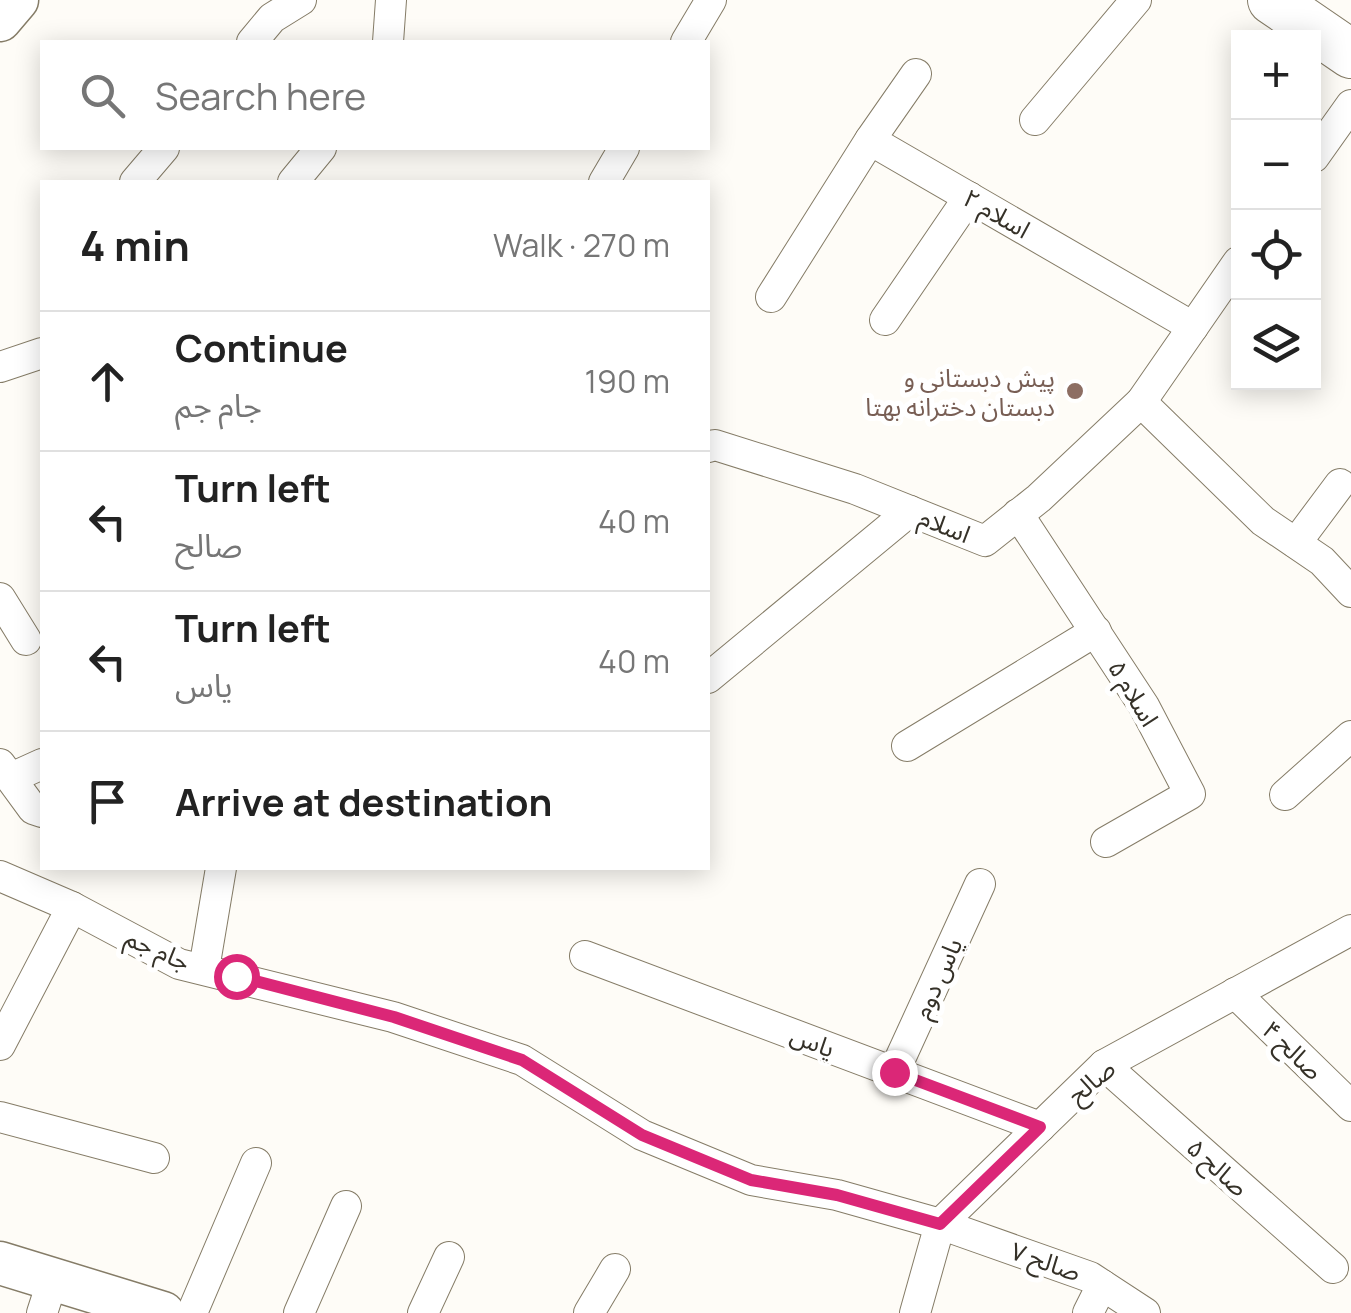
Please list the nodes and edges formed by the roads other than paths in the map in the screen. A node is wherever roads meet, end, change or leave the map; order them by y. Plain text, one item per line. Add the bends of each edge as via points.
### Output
1 (17, 0) edge
2 (301, 0) edge
3 (391, 0) edge
4 (711, 0) edge
5 (1136, 0) edge
6 (1272, 0) edge
7 (0, 20) edge
8 (254, 40) edge
9 (388, 40) edge
10 (687, 40) edge
11 (1351, 54) edge
12 (916, 74) dead end
13 (1351, 105) edge
14 (1035, 120) dead end
15 (870, 140) junction
16 (1321, 148) edge
17 (162, 150) edge
18 (319, 150) edge
19 (623, 150) edge
20 (137, 180) edge
21 (295, 180) edge
22 (605, 180) edge
23 (969, 196) junction
24 (1231, 280) edge
25 (771, 297) dead end
26 (885, 320) dead end
27 (1193, 328) junction
28 (40, 354) edge
29 (0, 368) edge
30 (1141, 402) junction
31 (710, 446) edge
32 (1340, 484) dead end
33 (910, 510) junction
34 (1018, 514) junction
35 (1296, 543) junction
36 (1347, 581) edge
37 (0, 598) edge
38 (1096, 631) junction
39 (23, 641) edge
40 (710, 676) edge
41 (1351, 736) edge
42 (906, 746) dead end
43 (40, 764) edge
44 (5, 771) edge
45 (1285, 795) dead end
46 (40, 812) edge
47 (1106, 842) dead end
48 (220, 870) edge
49 (0, 876) edge
50 (980, 884) dead end
51 (72, 907) junction
52 (1351, 930) edge
53 (585, 956) dead end
54 (204, 969) junction
55 (1235, 994) junction
56 (0, 1045) edge
57 (1104, 1065) junction
58 (894, 1072) junction
59 (1351, 1106) edge
60 (0, 1117) edge
61 (1040, 1127) junction
62 (154, 1158) dead end
63 (256, 1163) dead end
64 (346, 1206) dead end
65 (940, 1224) junction
66 (449, 1258) dead end
67 (0, 1263) edge
68 (1333, 1268) dead end
69 (615, 1269) dead end
70 (1102, 1285) junction
71 (47, 1296) edge
72 (163, 1313) edge
73 (192, 1313) edge
74 (298, 1313) edge
75 (423, 1313) edge
76 (589, 1313) edge
77 (914, 1313) edge
78 (1088, 1313) edge
79 (1145, 1313) edge

1 - 7 street
2 - 8 street
3 - 9 street
4 - 10 street
5 - 14 street
6 - 11 main road
12 - 15 street
13 - 16 street
15 - 23 street, اسلام ۲
15 - 25 street
17 - 20 street
18 - 21 street
19 - 22 street
23 - 26 street
23 - 27 street, اسلام ۲
24 - 27 street, اسلام
27 - 30 street, اسلام
28 - 29 street
30 - 34 street, اسلام
30 - 35 street via 1263,521
31 - 33 street, اسلام
32 - 35 street
33 - 34 street, اسلام via 985,540
33 - 40 street
34 - 38 street, اسلام ۵
35 - 36 street
37 - 39 street
38 - 42 street
38 - 47 street, اسلام ۵ via 1190,794
41 - 45 street
43 - 44 street
44 - 46 street
48 - 54 street
49 - 51 street, جام جم
50 - 58 street, یاس دوم
51 - 54 street, جام جم via 180,964
51 - 56 street
52 - 55 street, صالح
53 - 58 street, یاس
54 - 65 street, جام جم via 394,1017 522,1060 642,1135 751,1180
55 - 57 street, صالح
55 - 59 street, صالح ۴
57 - 61 street, صالح
57 - 68 street, صالح ۵
58 - 61 street, یاس
60 - 62 street
61 - 65 street, صالح
63 - 73 street
64 - 74 street
65 - 70 street, صالح ۷
65 - 77 street, صالح
66 - 75 street
67 - 71 street
69 - 76 street
70 - 78 street
70 - 79 street, صالح ۷
71 - 72 street

